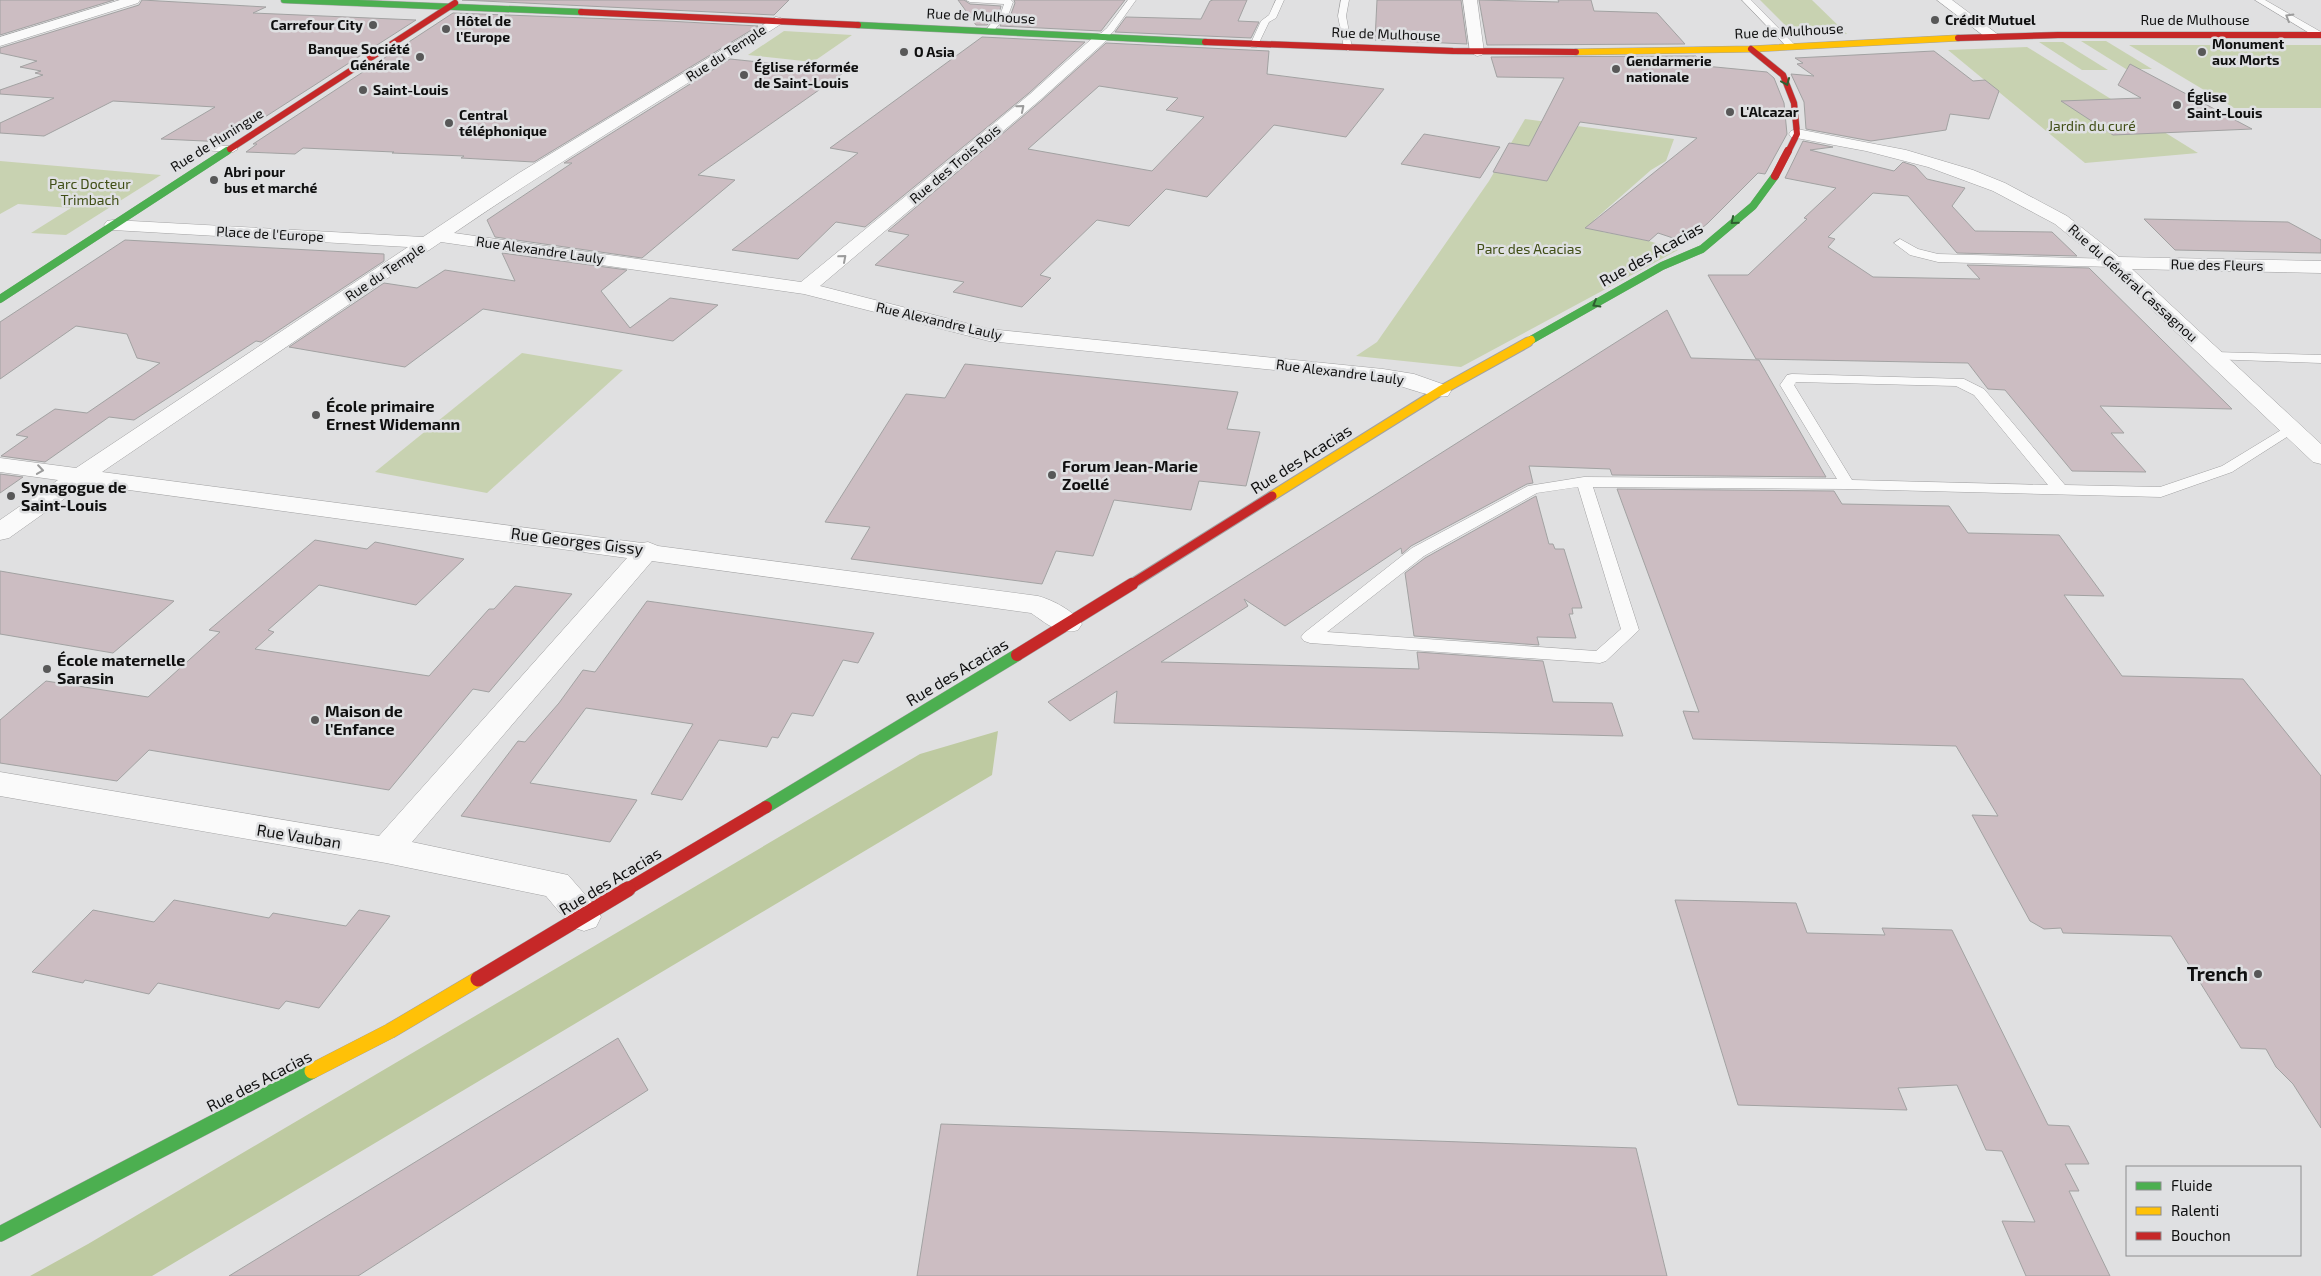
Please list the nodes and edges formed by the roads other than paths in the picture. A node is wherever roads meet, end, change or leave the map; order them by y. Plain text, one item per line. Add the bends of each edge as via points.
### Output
1 (133, 0) edge
2 (284, 0) edge
3 (298, 0) edge
4 (460, 0) edge
5 (970, 0) edge
6 (1132, 0) edge
7 (1280, 0) edge
8 (1345, 0) edge
9 (1470, 0) edge
10 (1746, 0) edge
11 (1944, 0) edge
12 (2260, 0) edge
13 (319, 2) junction
14 (450, 6) junction
15 (1005, 13) dead end
16 (427, 21) junction
17 (776, 21) junction
18 (997, 22) dead end
19 (989, 32) junction
20 (2320, 35) edge
21 (1993, 36) junction
22 (1102, 37) junction
23 (0, 42) edge
24 (1254, 44) junction
25 (1792, 47) junction
26 (1348, 48) junction
27 (1751, 49) junction
28 (1477, 52) junction
29 (1797, 134) junction
30 (205, 148) dead end
31 (233, 150) junction
32 (113, 226) junction
33 (433, 240) junction
34 (1900, 244) dead end
35 (2113, 263) junction
36 (2321, 266) edge
37 (805, 288) junction
38 (0, 299) edge
39 (2214, 356) junction
40 (2321, 359) edge
41 (1447, 387) junction
42 (2291, 430) junction
43 (2321, 457) edge
44 (0, 465) edge
45 (80, 476) junction
46 (1584, 482) junction
47 (1847, 484) junction
48 (2060, 490) junction
49 (0, 532) edge
50 (648, 550) junction
51 (1068, 624) junction
52 (0, 784) edge
53 (386, 850) junction
54 (584, 917) junction
55 (0, 1234) edge

1 - 23 street
2 - 3 main road, Rue de Mulhouse
3 - 13 main road, Rue de Mulhouse
4 - 14 main road, Rue de Huningue
5 - 15 lane via 1009,2
6 - 22 lane
7 - 24 lane
8 - 26 lane via 1342,16
9 - 28 street
10 - 25 lane
11 - 21 street
20 -> 12 lane
13 - 14 main road, Rue de Mulhouse
13 - 16 main road via 336,12 418,16
14 - 16 main road, Rue de Huningue
14 - 17 main road, Rue de Mulhouse
16 - 31 main road, Rue de Huningue
17 - 19 main road, Rue de Mulhouse
17 - 33 street, Rue du Temple via 525,177
18 - 19 lane
19 - 22 main road, Rue de Mulhouse
20 - 21 main road, Rue de Mulhouse
21 - 25 main road, Rue de Mulhouse
22 - 24 main road, Rue de Mulhouse
37 -> 22 street, Rue des Trois Rois via 1035,97
24 - 26 main road, Rue de Mulhouse
25 - 27 main road, Rue de Mulhouse
26 - 28 main road, Rue de Mulhouse
27 - 28 main road, Rue de Mulhouse
27 -> 29 main road via 1783,75 1794,103
29 - 35 street, Rue du Général Cassagnou via 1911,156 1990,182 2061,220
29 -> 41 main road, Rue des Acacias via 1772,182 1753,206 1702,249 1662,266
30 - 31 lane
31 - 32 main road, Rue de Huningue via 207,163
32 - 33 street, Place de l'Europe
32 - 38 main road, Rue de Huningue
33 - 37 street, Rue Alexandre Lauly
33 - 45 street, Rue du Temple
34 - 35 lane via 1914,252 1938,258
35 - 36 street, Rue des Fleurs
35 - 39 street, Rue du Général Cassagnou
37 - 41 street, Rue Alexandre Lauly via 989,335 1383,375
39 - 40 lane
39 - 42 street, Rue du Général Cassagnou
41 - 51 main road, Rue des Acacias
42 - 43 street, Rue du Général Cassagnou
42 - 48 lane via 2227,469 2161,492
44 -> 45 street, Rue Georges Gissy
45 - 49 street, Rue du Temple
45 - 50 street, Rue Georges Gissy
46 - 46 lane via 1533,489 1418,552 1310,637 1600,657 1630,630
46 - 47 lane
47 - 48 lane
47 - 48 lane via 1787,385 1792,378 1959,382 1980,392
50 - 51 street, Rue Georges Gissy via 1038,604
50 - 53 street
51 - 54 main road, Rue des Acacias
52 - 53 street, Rue Vauban
53 - 54 street, Rue Vauban via 556,885
54 - 55 main road, Rue des Acacias via 390,1031

